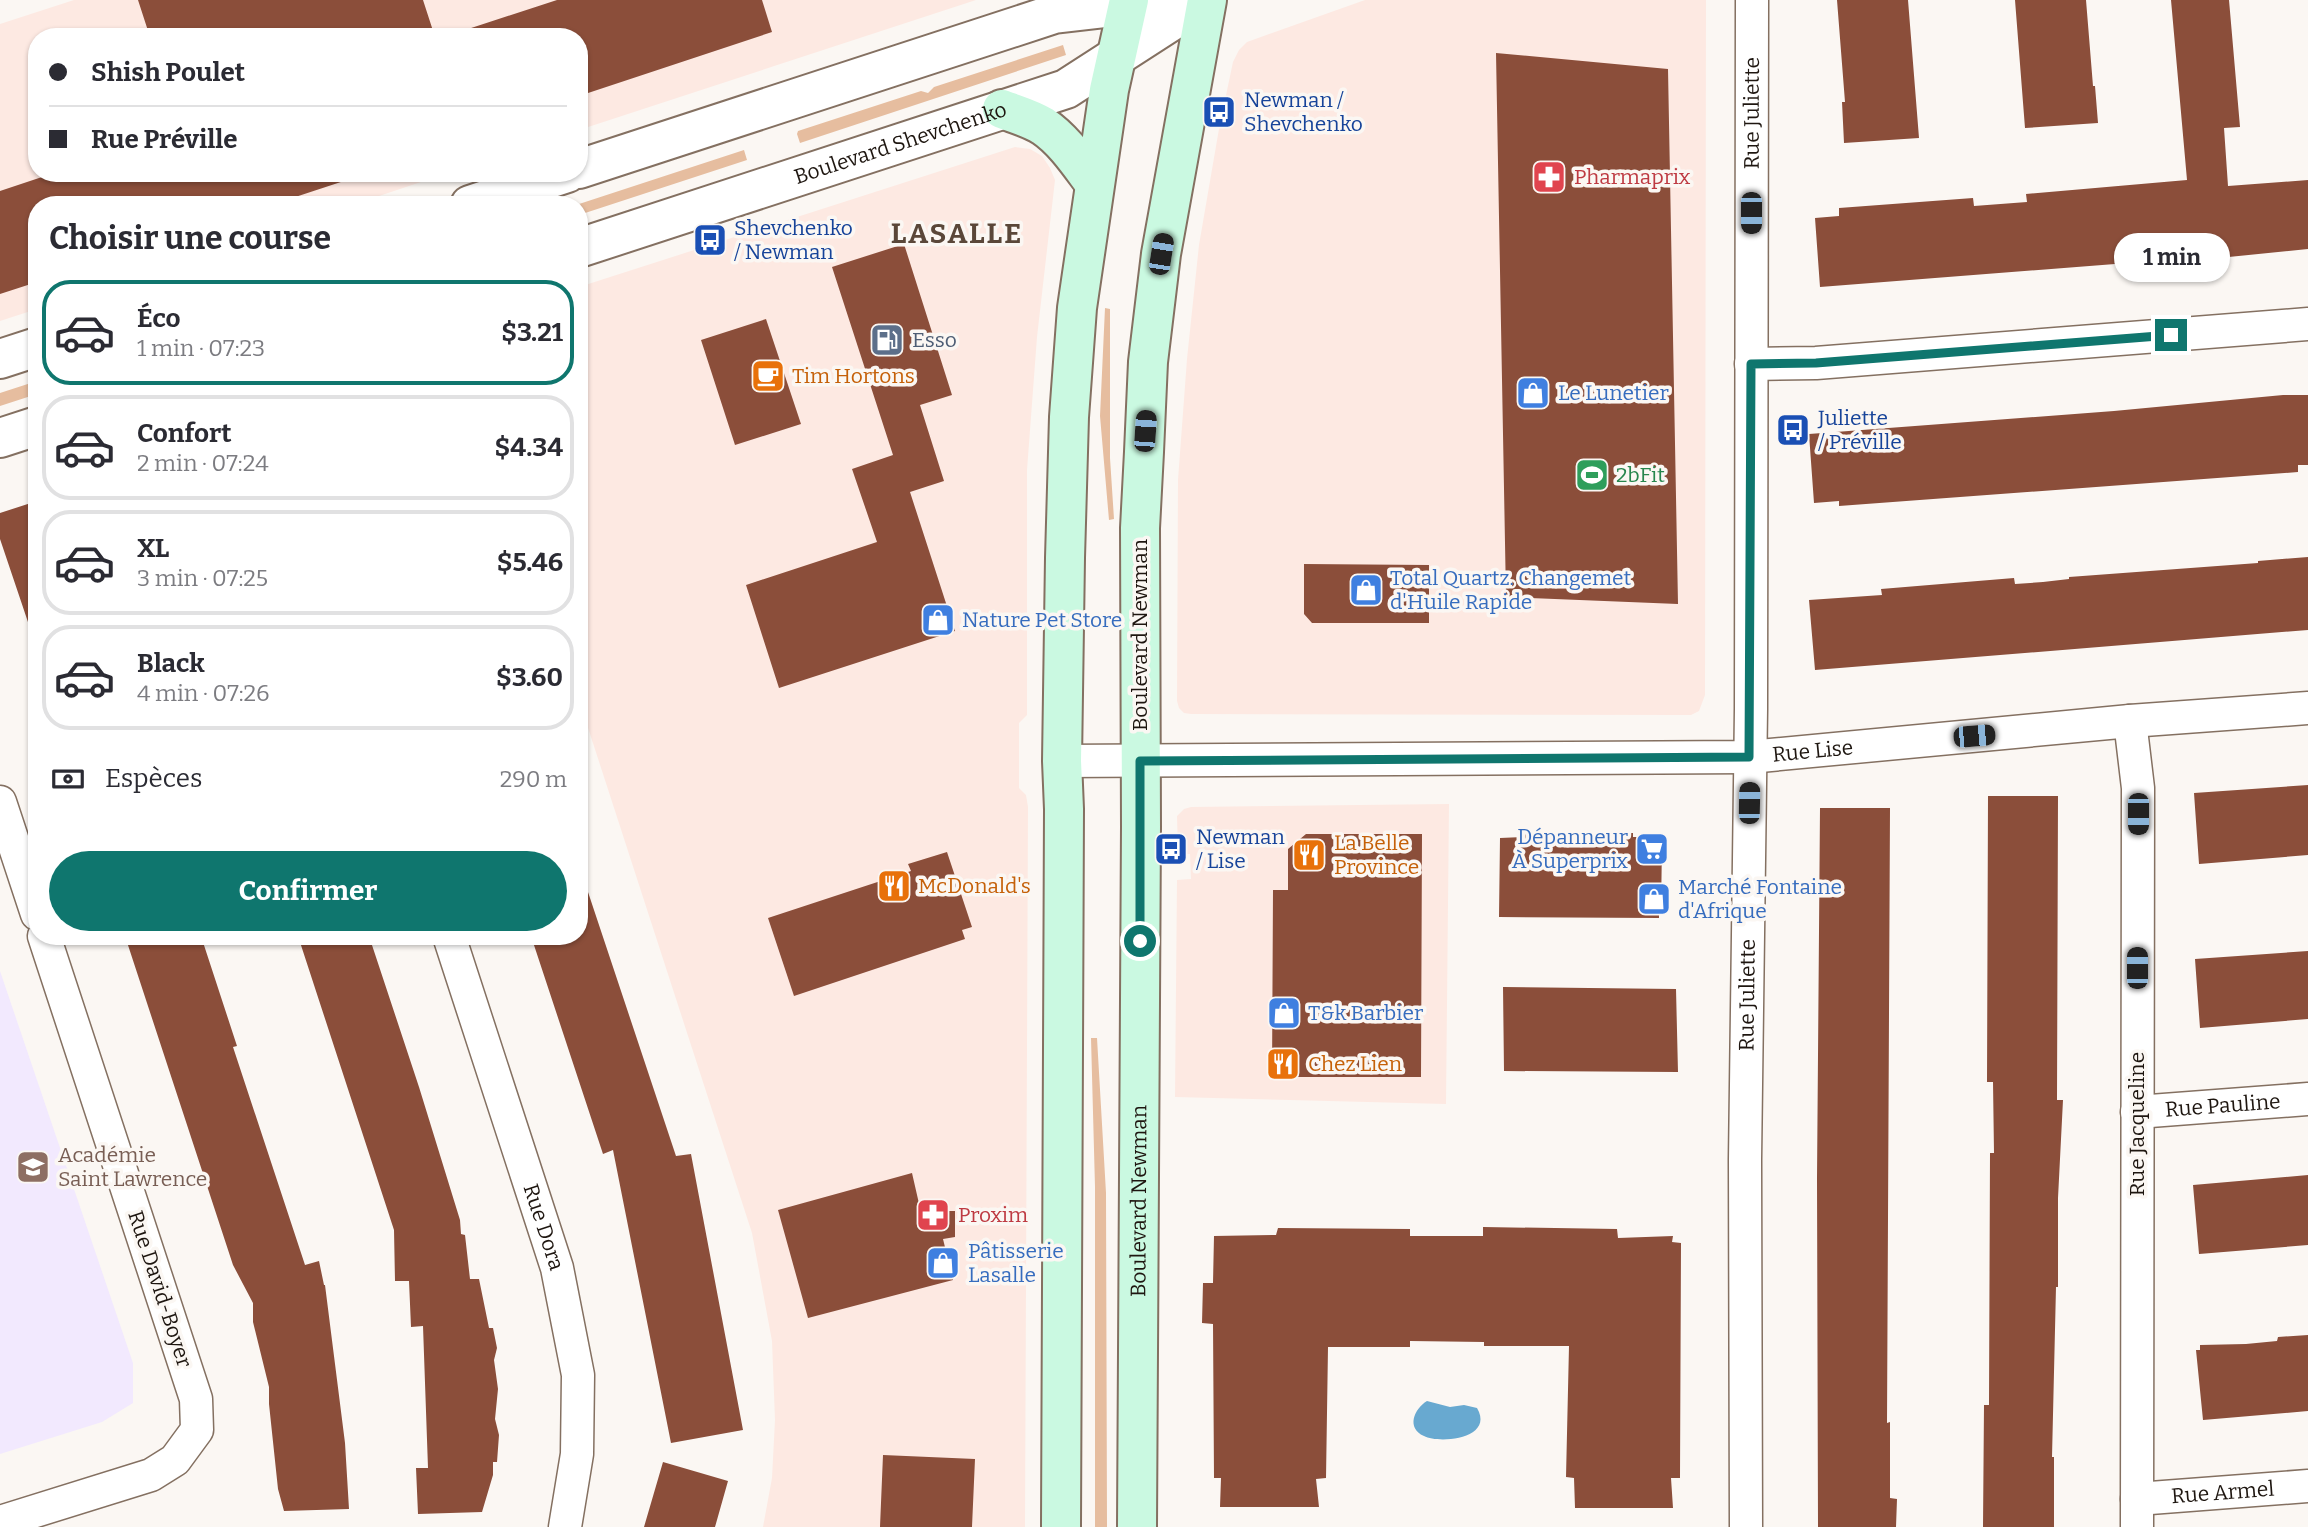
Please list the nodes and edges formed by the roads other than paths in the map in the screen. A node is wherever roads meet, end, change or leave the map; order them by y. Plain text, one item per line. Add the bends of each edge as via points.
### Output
1 (1181, 0) edge
2 (1205, 0) edge
3 (1752, 0) edge
4 (1128, 3) edge
5 (1115, 58) junction
6 (1002, 109) junction
7 (588, 166) edge
8 (540, 182) edge
9 (1094, 183) junction
10 (497, 196) edge
11 (588, 244) edge
12 (2308, 324) edge
13 (28, 350) edge
14 (0, 359) edge
15 (1751, 364) junction
16 (28, 429) edge
17 (0, 438) edge
18 (2308, 708) edge
19 (2130, 722) junction
20 (1749, 757) junction
21 (1062, 761) junction
22 (1140, 761) junction
23 (0, 802) edge
24 (28, 887) edge
25 (47, 945) edge
26 (452, 945) edge
27 (2308, 1099) edge
28 (2137, 1112) junction
29 (2308, 1486) edge
30 (2137, 1513) edge
31 (0, 1522) edge
32 (565, 1527) edge
33 (1061, 1527) edge
34 (1136, 1527) edge
35 (1746, 1527) edge

1 - 4 street
2 - 5 street, Boulevard Shevchenko
2 - 22 main road, Boulevard Newman via 1167,213 1148,362 1140,528
3 - 15 street, Rue Juliette
4 - 5 main road
4 - 7 street via 1054,14
5 - 6 street, Boulevard Shevchenko via 1066,89
5 - 9 main road
6 - 9 main road via 1051,132
6 - 11 street, Boulevard Shevchenko
8 - 10 street
9 - 21 main road via 1077,308 1070,407
12 - 15 street via 1816,363
13 - 14 street
15 - 20 street, Rue Juliette
16 - 17 street
18 - 19 street, Rue Lise
19 - 20 street, Rue Lise
19 - 28 street, Rue Jacqueline via 2138,788
20 - 22 street, Rue Lise
20 - 35 street, Rue Juliette
21 - 22 street, Rue Lise
21 - 33 main road
22 - 34 main road, Boulevard Newman
23 - 24 street
25 - 31 street, Rue David-Boyer via 196,1399 197,1430 175,1460 151,1475
26 - 32 street, Rue Dora via 557,1268 578,1375 577,1454
27 - 28 street, Rue Pauline
28 - 30 street, Rue Jacqueline
29 - 30 street, Rue Armel

